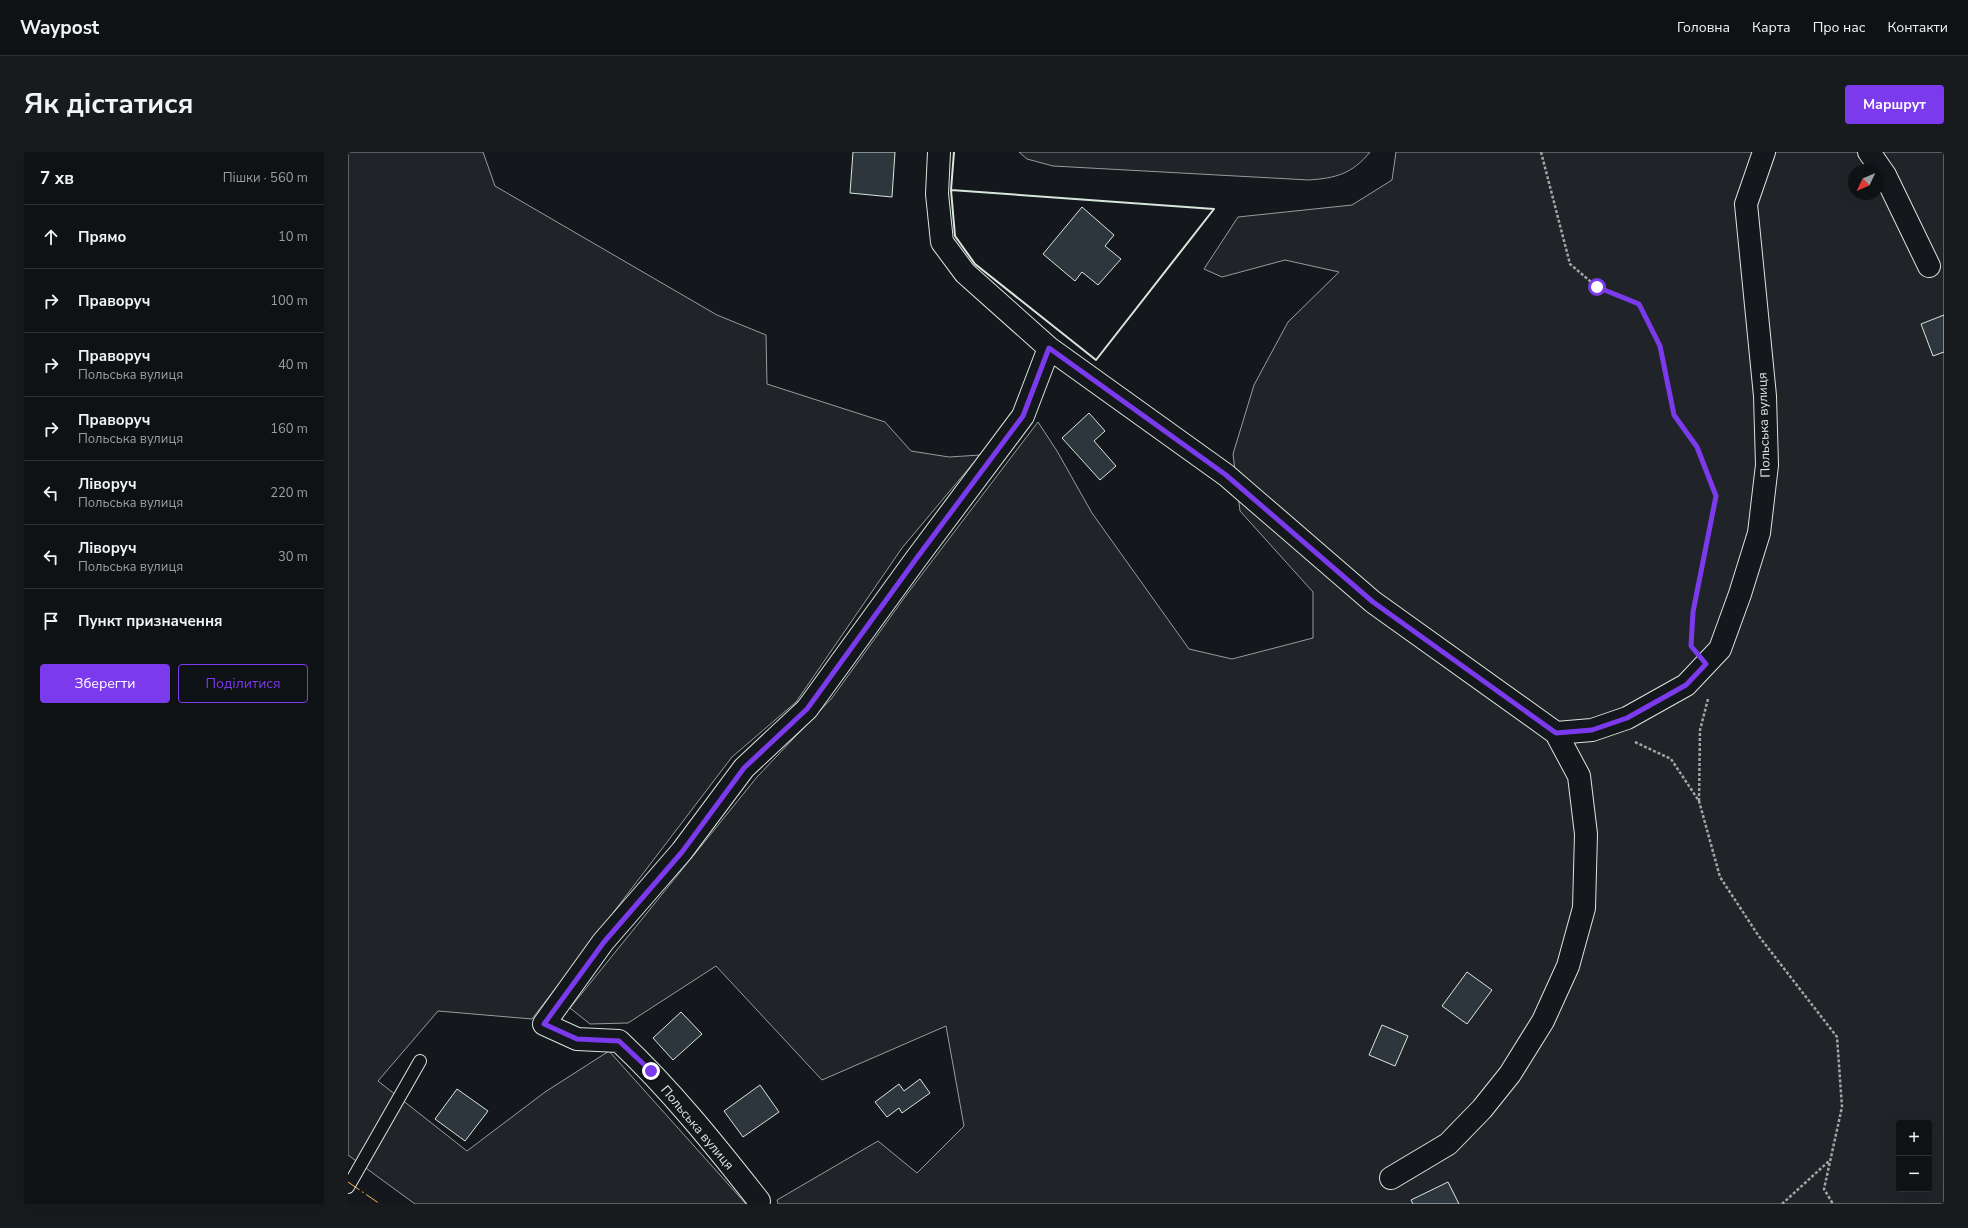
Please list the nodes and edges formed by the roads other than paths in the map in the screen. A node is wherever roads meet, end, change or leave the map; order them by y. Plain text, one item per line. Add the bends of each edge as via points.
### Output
1 (939, 152) edge
2 (1764, 152) edge
3 (1869, 152) edge
4 (1929, 266) dead end
5 (1049, 348) junction
6 (1556, 733) junction
7 (420, 1061) dead end
8 (1391, 1178) dead end
9 (348, 1187) edge
10 (760, 1202) edge

1 - 5 street via 937,194 942,242 964,273
2 - 6 street, Польська вулиця via 1746,204 1765,396 1767,465 1759,533 1720,649 1686,685 1627,718 1592,730
3 - 4 street via 1885,175
5 - 6 street via 1226,475 1373,602
5 - 10 street, Польська вулиця via 1023,416 807,709 744,768 682,852 604,942 544,1024 577,1039 619,1041 651,1071
6 - 8 street via 1579,776 1586,834 1584,908 1568,966 1543,1021 1510,1074 1482,1109 1448,1144
7 - 9 lane

